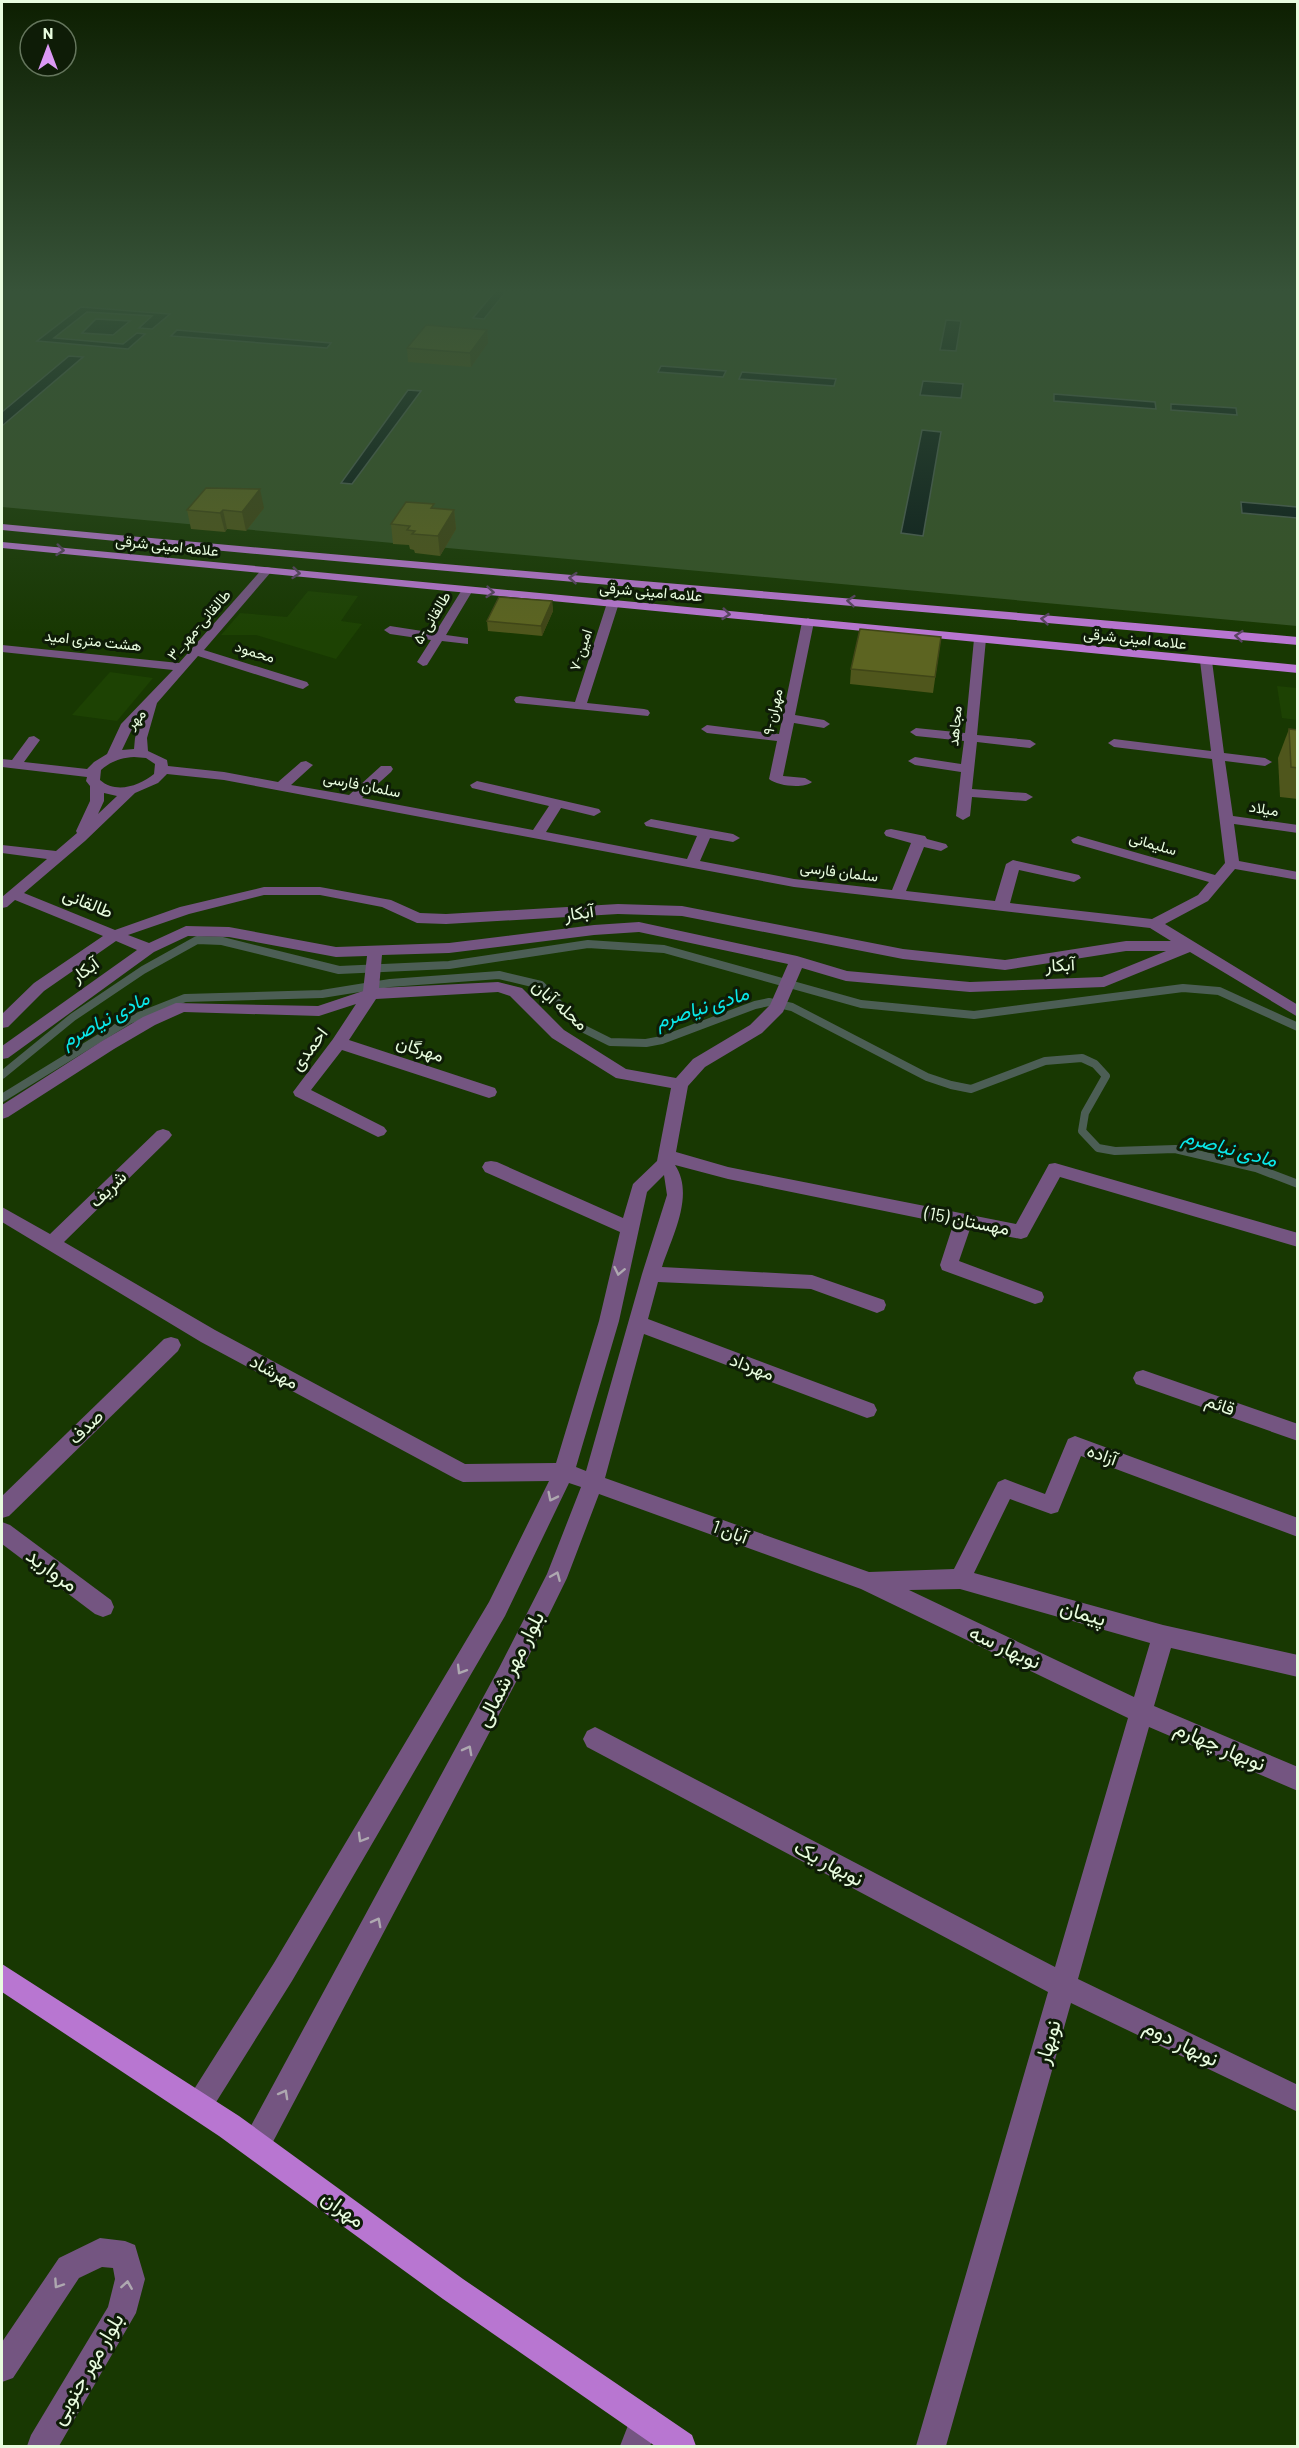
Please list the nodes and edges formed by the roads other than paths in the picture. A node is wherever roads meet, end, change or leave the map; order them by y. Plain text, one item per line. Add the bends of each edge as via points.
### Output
1 (2, 527) edge
2 (2, 545) edge
3 (267, 570) junction
4 (686, 586) junction
5 (467, 590) junction
6 (613, 603) junction
7 (676, 609) junction
8 (808, 622) junction
9 (390, 630) dead end
10 (438, 637) junction
11 (980, 639) junction
12 (464, 641) dead end
13 (1298, 641) edge
14 (2, 648) edge
15 (196, 651) junction
16 (1206, 661) junction
17 (423, 662) dead end
18 (182, 667) junction
19 (1298, 669) edge
20 (303, 685) dead end
21 (153, 700) junction
22 (520, 700) dead end
23 (580, 707) junction
24 (644, 713) dead end
25 (788, 718) junction
26 (824, 724) dead end
27 (707, 729) dead end
28 (916, 732) dead end
29 (784, 738) junction
30 (970, 739) junction
31 (34, 740) dead end
32 (1114, 743) dead end
33 (1030, 744) dead end
34 (146, 754) junction
35 (1218, 755) junction
36 (112, 757) junction
37 (915, 761) dead end
38 (1265, 762) dead end
39 (8, 764) edge
40 (306, 765) dead end
41 (162, 769) junction
42 (386, 769) dead end
43 (968, 769) junction
44 (224, 776) junction
45 (94, 780) junction
46 (806, 782) dead end
47 (477, 785) dead end
48 (280, 787) junction
49 (131, 790) junction
50 (965, 793) junction
51 (1026, 797) dead end
52 (352, 800) junction
53 (557, 804) junction
54 (594, 812) dead end
55 (963, 816) dead end
56 (1226, 819) junction
57 (651, 823) dead end
58 (1298, 829) edge
59 (705, 832) junction
60 (891, 833) dead end
61 (537, 835) junction
62 (80, 838) junction
63 (733, 838) dead end
64 (920, 839) junction
65 (1078, 840) dead end
66 (941, 847) dead end
67 (2, 849) edge
68 (58, 856) junction
69 (692, 864) junction
70 (1232, 864) junction
71 (1298, 876) edge
72 (1074, 878) dead end
73 (1218, 880) junction
74 (897, 896) junction
75 (7, 899) edge
76 (1001, 908) junction
77 (1154, 924) junction
78 (114, 935) junction
79 (1189, 946) junction
80 (149, 949) junction
81 (375, 951) junction
82 (797, 961) junction
83 (371, 994) junction
84 (1298, 1012) edge
85 (2, 1023) edge
86 (339, 1042) junction
87 (2, 1054) edge
88 (680, 1084) junction
89 (489, 1092) dead end
90 (2, 1113) edge
91 (378, 1131) dead end
92 (163, 1136) dead end
93 (666, 1160) junction
94 (491, 1167) dead end
95 (2, 1214) edge
96 (963, 1221) junction
97 (628, 1228) junction
98 (1298, 1240) edge
99 (52, 1243) junction
100 (651, 1274) junction
101 (1035, 1297) dead end
102 (877, 1305) dead end
103 (637, 1323) junction
104 (171, 1345) dead end
105 (1143, 1378) dead end
106 (867, 1410) dead end
107 (1298, 1433) edge
108 (564, 1472) junction
109 (593, 1483) junction
110 (2, 1509) edge
111 (1298, 1528) edge
112 (2, 1532) edge
113 (960, 1579) junction
114 (867, 1581) junction
115 (103, 1607) dead end
116 (1163, 1636) junction
117 (1298, 1666) edge
118 (1143, 1713) junction
119 (595, 1739) dead end
120 (1298, 1779) edge
121 (2, 1977) edge
122 (1064, 1986) junction
123 (1298, 2099) edge
124 (198, 2105) junction
125 (256, 2145) junction
126 (2, 2367) edge
127 (640, 2434) edge
128 (42, 2446) edge
129 (681, 2446) edge
130 (931, 2446) edge

4 -> 1 main road, علامه امینی شرقی via 343,560
2 -> 3 main road, علامه امینی شرقی
3 -> 5 main road, علامه امینی شرقی
3 - 15 street, ۳_طالقانی-مهر
4 - 7 main road
13 -> 4 main road, علامه امینی شرقی
5 -> 6 main road, علامه امینی شرقی
5 - 10 street, ۵-طالقانی
6 - 7 main road, علامه امینی شرقی
6 - 23 street, ۷-امین
7 -> 8 main road, علامه امینی شرقی
8 - 11 main road, علامه امینی شرقی
8 - 25 street, ۹-مهران
9 - 10 street
10 - 12 street
10 - 17 street, ۵-طالقانی
11 - 16 main road, علامه امینی شرقی
11 - 30 street, مجاهد
14 - 18 street, هشت متری امید
15 - 18 street, ۳_طالقانی-مهر
15 - 20 street, محمود
16 - 19 main road, علامه امینی شرقی
16 - 35 street
18 - 21 street, ۳_طالقانی-مهر
21 - 34 street, مهر via 141,738
21 - 36 street, مهر via 126,727
22 - 23 street
23 - 24 street
25 - 26 street
25 - 29 street, ۹-مهران
27 - 29 street
28 - 30 street
29 - 46 street, ۹-مهران via 776,779
30 - 33 street
30 - 43 street, مجاهد
31 - 39 street
32 - 35 street
34 - 36 street, سلمان فارسی
34 - 41 street via 162,763
34 - 44 street, سلمان فارسی via 186,760
35 - 38 street
35 - 56 street
36 - 45 street via 98,765
37 - 43 street
39 - 45 street
40 - 48 street
41 - 44 street, سلمان فارسی
41 - 49 street via 149,784
42 - 52 street
43 - 50 street, مجاهد
44 - 48 street, سلمان فارسی
45 - 49 street via 112,791
45 - 62 street via 97,801
47 - 53 street
48 - 52 street, سلمان فارسی
49 - 62 street
50 - 51 street
50 - 55 street, مجاهد
52 - 61 street, سلمان فارسی
53 - 54 street
53 - 61 street
56 - 58 street, میلاد
56 - 70 street
57 - 59 street
59 - 63 street
59 - 69 street
60 - 64 street
61 - 69 street, سلمان فارسی
62 - 68 street
64 - 66 street
64 - 74 street
65 - 73 street, سلیمانی
67 - 68 street
68 - 75 street
69 - 74 street, سلمان فارسی via 794,883
70 - 71 street
70 - 73 street
72 - 76 street via 1013,864
73 - 77 street via 1203,898
74 - 76 street, سلمان فارسی
75 - 78 street, طالقانی
76 - 77 street, سلمان فارسی
77 - 79 street
78 - 79 street, آبکار via 185,910 264,891 320,891 386,903 417,918 618,909 682,911 903,954 1005,965 1126,946
78 - 80 street, طالقانی
78 - 85 street, آبکار via 39,987
79 - 82 street, آبکار via 1104,982 1037,986 897,982 846,976
79 - 84 street
80 - 81 street, آبکار via 186,931 229,932 336,952
80 - 87 street, آبکار
81 - 82 street, آبکار via 449,948 639,927
81 - 83 street, احمدی
82 - 88 street via 777,1008 756,1029 699,1063
83 - 86 street, احمدی
83 - 88 street, محله آبان via 498,987 516,992 558,1034 622,1074
83 - 90 street, محله آبان via 319,1011 182,1007 108,1045
86 - 89 street, مهرگان
86 - 91 street, احمدی via 301,1092
88 - 93 street
92 - 99 street, شریف
93 - 96 street, مهستان (15)
93 - 97 street, بلوار مهر شمالی via 639,1189
93 - 100 street, بلوار مهر شمالی via 676,1195
94 - 97 street
95 - 99 street, مهرشاد
96 - 98 street, مهستان (15) via 1021,1232 1055,1169
96 - 101 street via 949,1265
97 -> 108 street, بلوار مهر شمالی via 609,1321
99 - 108 street, مهرشاد via 208,1336 463,1473
100 - 102 street via 812,1282
100 - 103 street, بلوار مهر شمالی
103 - 106 street, مهرداد
103 - 109 street, بلوار مهر شمالی
104 - 110 street, صدف
105 - 107 street, قائم
108 - 109 street, 1 آبان
108 -> 124 street, بلوار مهر شمالی via 497,1610 283,1972
109 - 114 street, 1 آبان
125 -> 109 street, بلوار مهر شمالی via 507,1676 556,1578
111 - 113 street, آزاده via 1075,1445 1051,1505 1005,1488
112 - 115 street, مروارید
113 - 114 street, پیمان
113 - 116 street, پیمان
114 - 118 street, نوبهار سه
116 - 117 street, پیمان
116 - 118 street, نوبهار
118 - 120 street, نوبهار چهارم
118 - 122 street, نوبهار
119 - 122 street, نوبهار یک
121 - 124 main road, مهران
122 - 123 street, نوبهار دوم
122 - 130 street, نوبهار
124 - 125 main road, مهران
125 - 127 main road, مهران via 453,2289
128 -> 126 street, بلوار مهر جنوبی via 121,2313 130,2279 125,2255 100,2252 69,2268
127 - 129 main road, مهران

